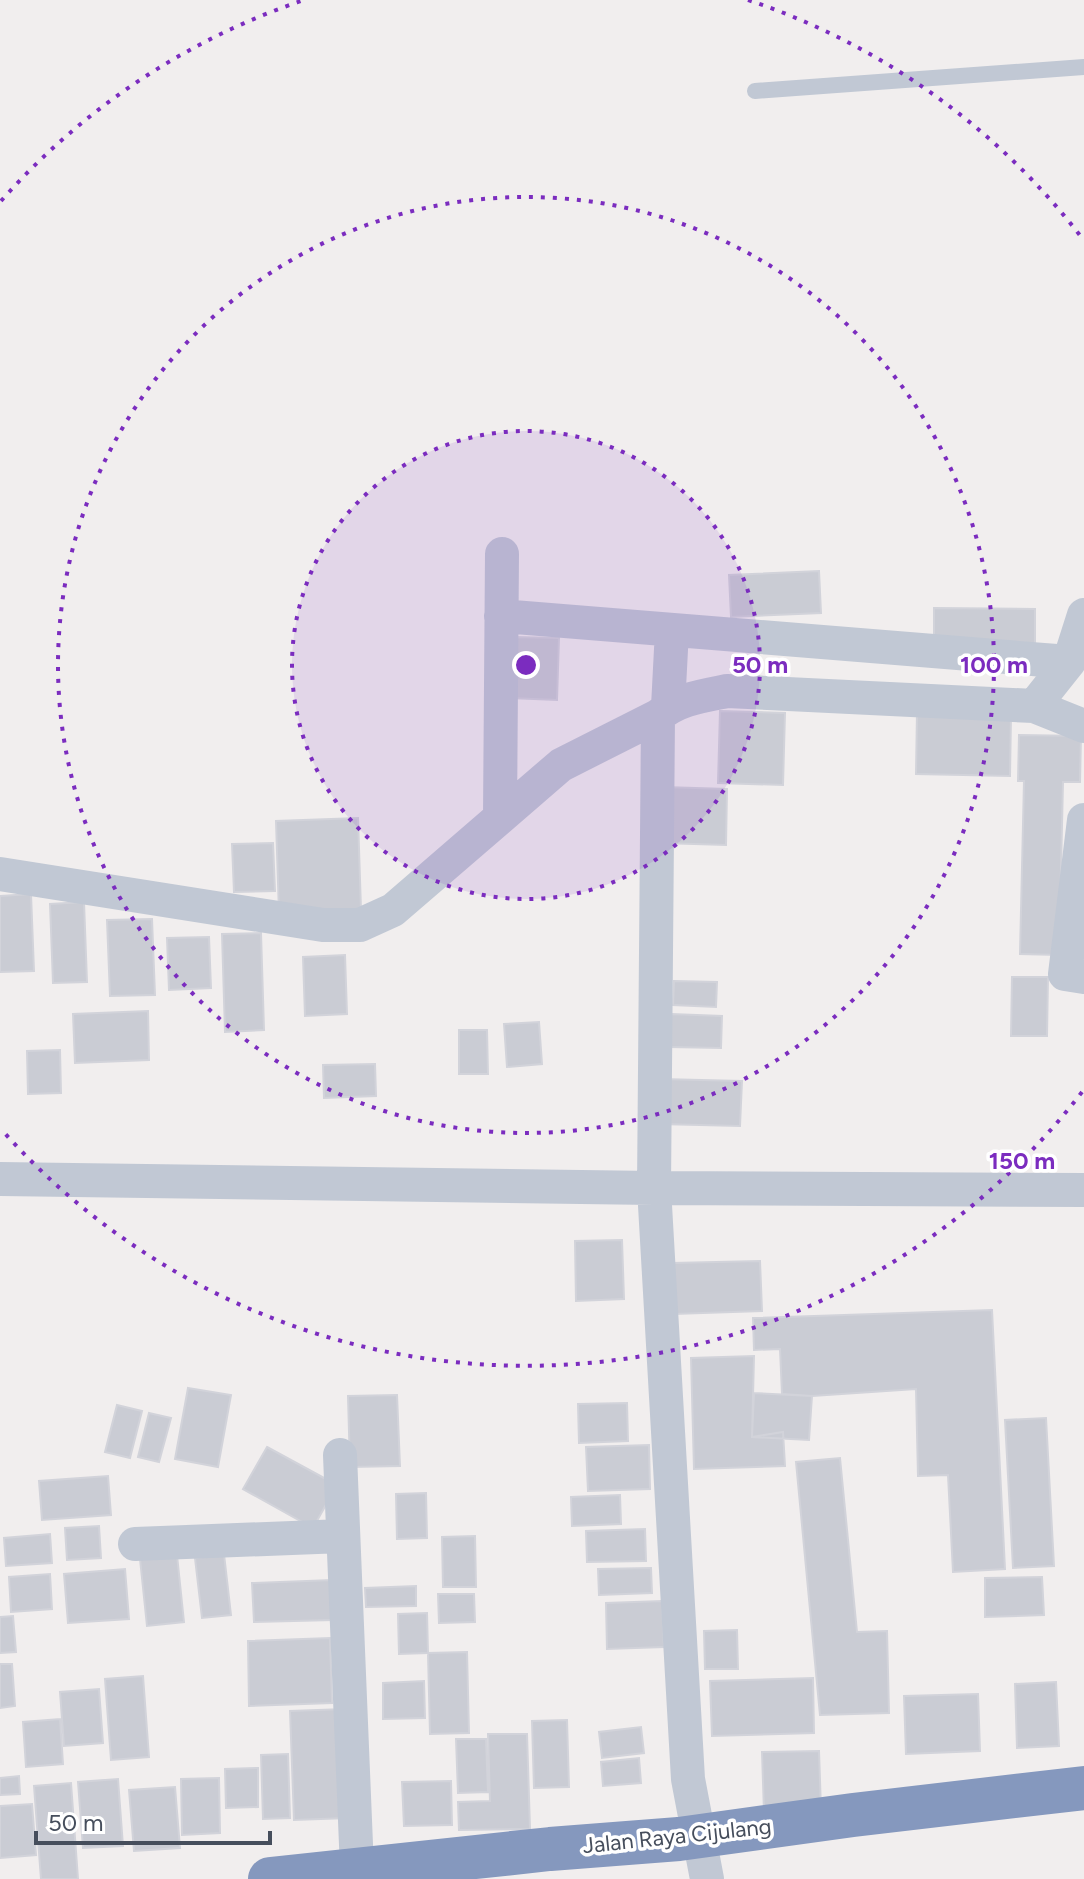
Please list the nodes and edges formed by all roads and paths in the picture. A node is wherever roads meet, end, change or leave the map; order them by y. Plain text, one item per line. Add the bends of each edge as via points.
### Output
1 (1084, 67) edge
2 (755, 91) dead end
3 (502, 554) dead end
4 (1084, 615) edge
5 (501, 616) junction
6 (672, 630) junction
7 (1069, 662) junction
8 (1034, 706) junction
9 (663, 712) junction
10 (1084, 726) edge
11 (500, 816) junction
12 (1083, 838) edge
13 (0, 874) edge
14 (1084, 977) edge
15 (0, 1179) edge
16 (654, 1188) junction
17 (1084, 1190) edge
18 (340, 1455) dead end
19 (343, 1536) junction
20 (135, 1544) dead end
21 (1084, 1788) edge
22 (698, 1836) junction
23 (357, 1869) junction
24 (270, 1879) edge
25 (707, 1879) edge

1 - 2 lane
3 - 5 street
4 - 7 street
5 - 6 street
5 - 11 street
6 - 7 street
6 - 9 street
7 - 8 street
8 - 9 street via 727,691 689,699
8 - 10 street
9 - 11 street via 561,765
9 - 16 street
11 - 13 street via 393,910 360,925 323,925
12 - 14 street via 1065,974
15 - 16 street
16 - 17 street
16 - 22 street via 688,1779
18 - 19 street
19 - 20 street
19 - 23 street
21 - 22 highway, Jalan Raya Cijulang
22 - 23 highway, Jalan Raya Cijulang
22 - 25 street
23 - 24 highway, Jalan Raya Cijulang

